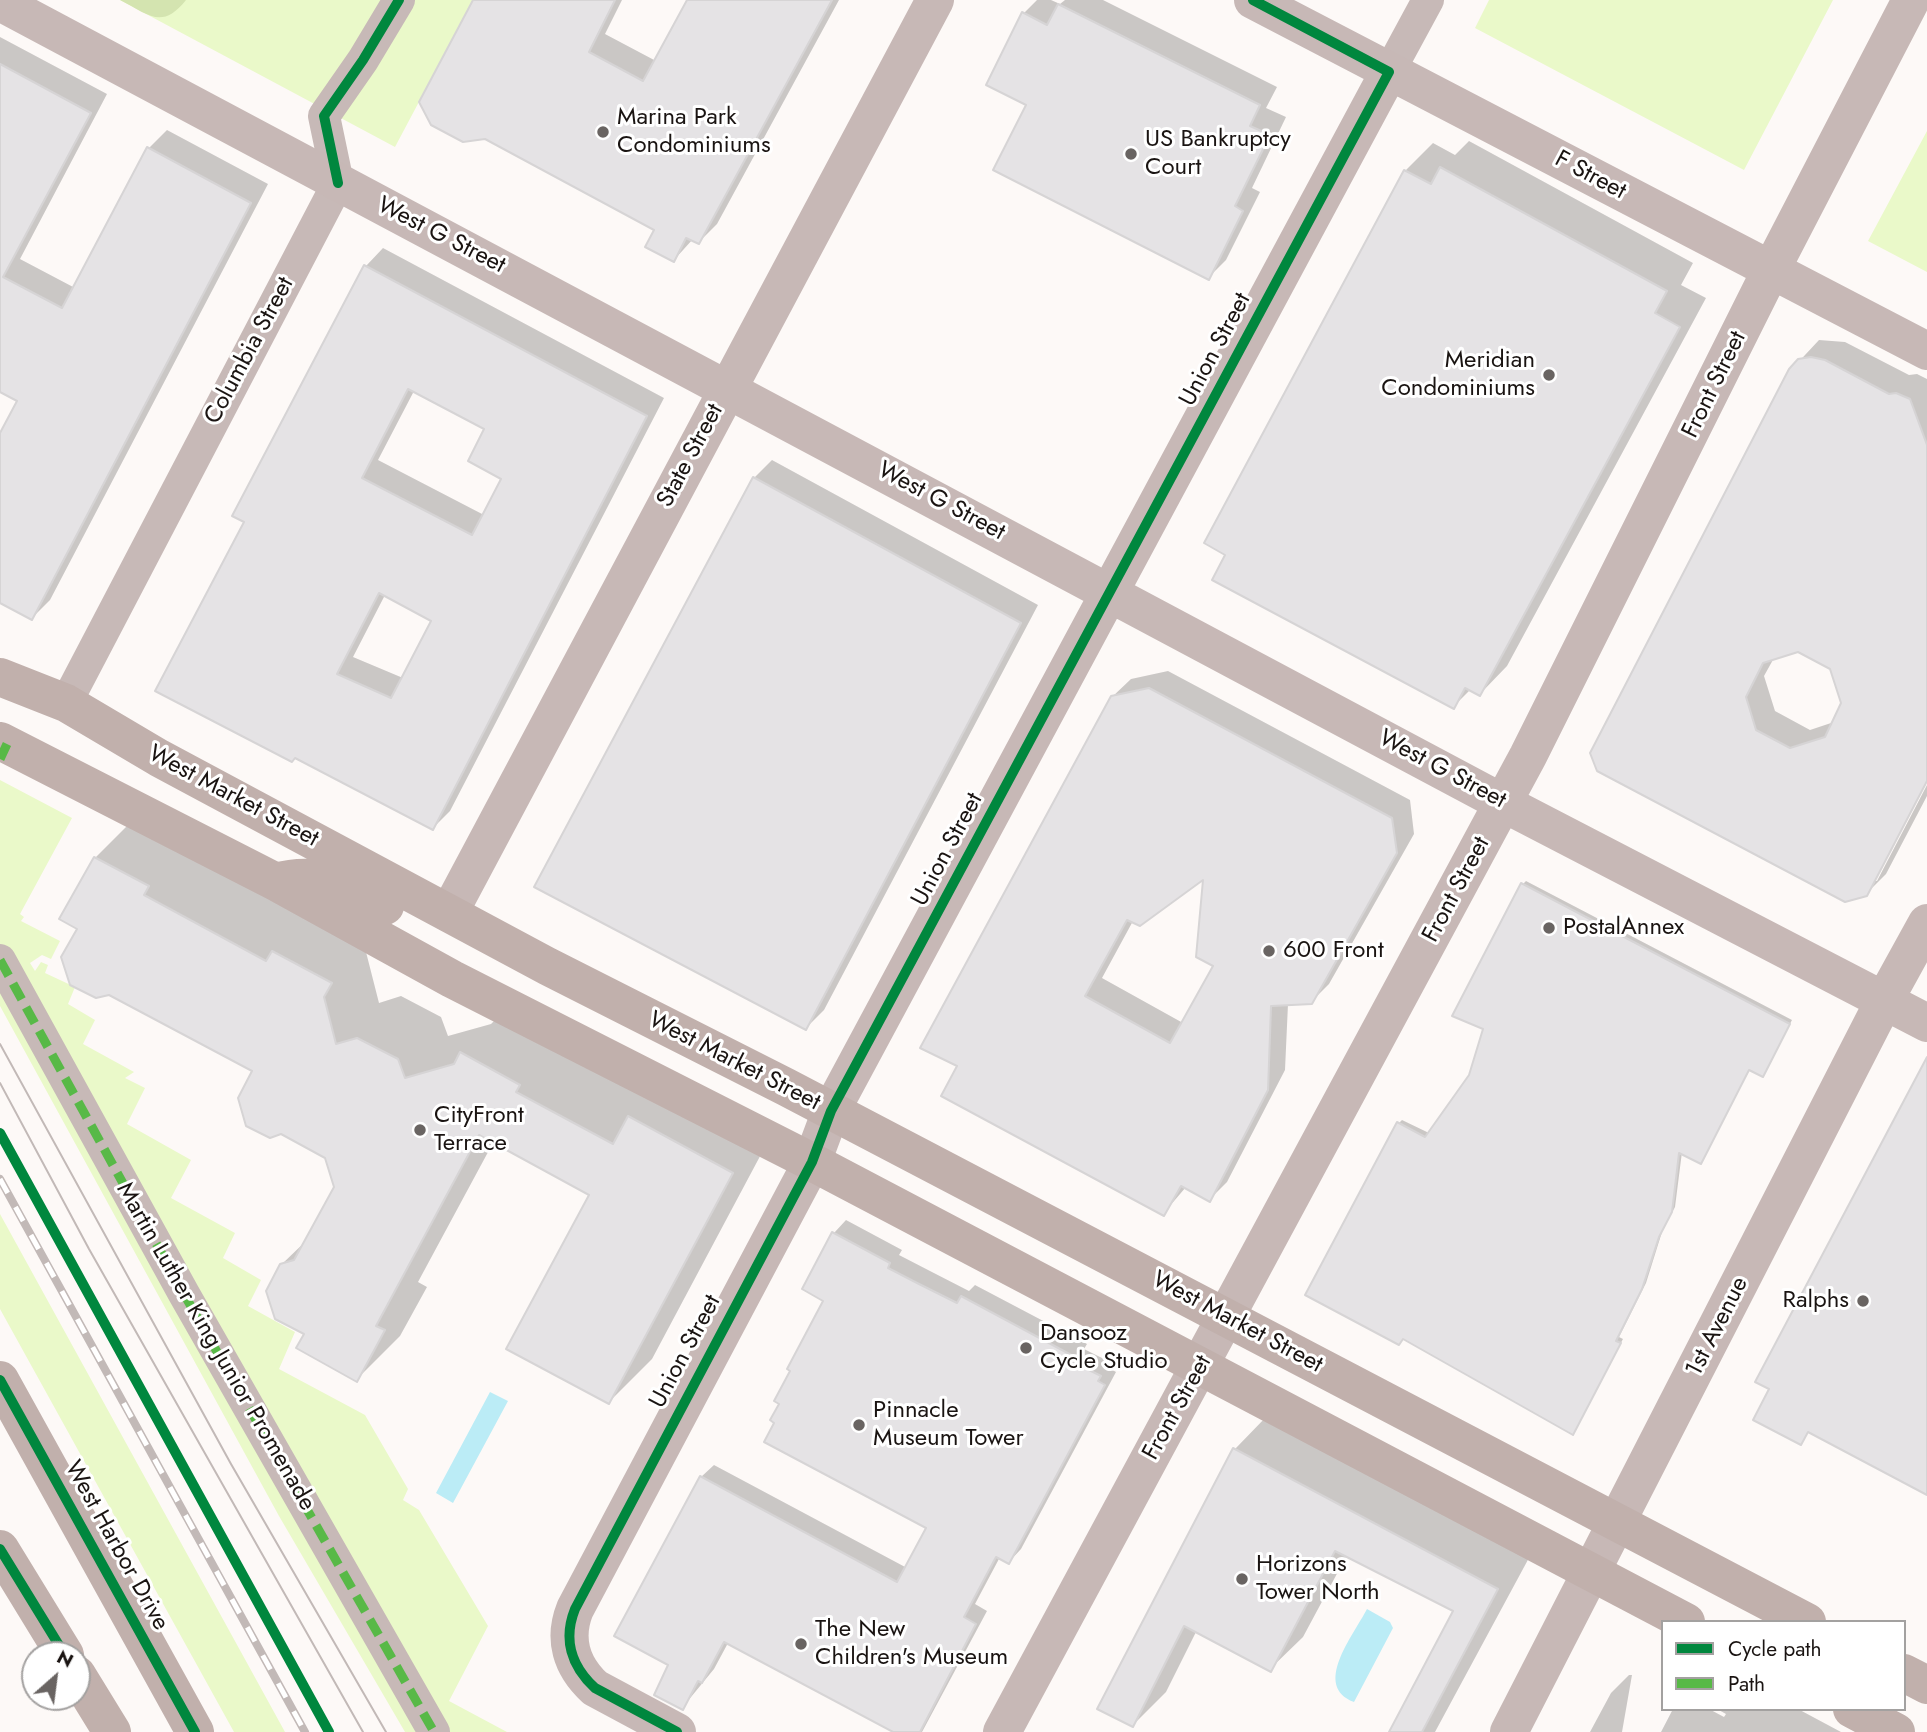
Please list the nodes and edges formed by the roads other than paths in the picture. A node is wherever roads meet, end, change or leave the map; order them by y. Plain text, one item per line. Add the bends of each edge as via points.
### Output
1 (399, 0) edge
2 (934, 0) edge
3 (1252, 0) edge
4 (1428, 0) edge
5 (1911, 0) edge
6 (0, 2) edge
7 (1389, 72) junction
8 (338, 183) junction
9 (1771, 270) junction
10 (1927, 351) edge
11 (727, 388) junction
12 (1110, 592) junction
13 (0, 677) edge
14 (66, 703) junction
15 (2, 748) edge
16 (1503, 803) junction
17 (276, 882) junction
18 (449, 913) junction
19 (1927, 923) edge
20 (396, 948) junction
21 (517, 949) junction
22 (0, 960) edge
23 (1884, 1001) junction
24 (1927, 1023) edge
25 (831, 1111) junction
26 (812, 1162) junction
27 (1227, 1318) junction
28 (1200, 1367) junction
29 (0, 1380) edge
30 (1618, 1523) junction
31 (0, 1549) edge
32 (1592, 1572) junction
33 (1682, 1620) edge
34 (1803, 1620) edge
35 (56, 1641) edge
36 (1906, 1674) edge
37 (1927, 1685) edge
38 (91, 1698) edge
39 (1856, 1711) edge
40 (112, 1732) edge
41 (195, 1732) edge
42 (435, 1732) edge
43 (677, 1732) edge
44 (1002, 1732) edge
45 (1509, 1732) edge
46 (1896, 1732) edge

1 - 8 street via 324,116
2 - 11 main road, State Street
3 - 7 main road, F Street
4 - 7 street, Union Street
5 - 9 main road, Front Street
6 - 8 main road, West G Street
7 - 9 main road, F Street
7 - 12 main road, Union Street
8 - 11 main road, West G Street
8 - 14 street, Columbia Street
9 - 10 main road, F Street
9 - 16 main road, Front Street
11 - 12 main road, West G Street
11 - 18 main road, State Street
12 - 16 main road, West G Street
12 - 25 main road, Union Street
13 - 14 main road, West Market Street
14 - 18 main road, West Market Street via 159,758
15 - 17 main road
16 - 23 main road, West G Street
16 - 27 main road, Front Street
17 - 18 main road via 298,876 325,878 386,906
17 - 20 main road
18 - 21 main road, West Market Street
19 - 23 main road, 1st Avenue
20 - 21 main road via 421,938 453,940 488,953
20 - 26 main road
21 - 25 main road, West Market Street
22 - 42 street, Martin Luther King Junior Promenade via 184,1294
23 - 24 main road, West G Street
23 - 30 main road, 1st Avenue
25 - 26 main road, Union Street
25 - 27 main road, West Market Street
26 - 28 main road
26 - 43 main road, Union Street via 569,1624 568,1641 584,1678
27 - 28 main road, Front Street
27 - 30 main road, West Market Street
28 - 32 main road
28 - 44 main road, Front Street
29 - 41 main road, West Harbor Drive
30 - 32 main road, 1st Avenue
30 - 34 main road, West Market Street
31 - 35 main road
32 - 33 main road
32 - 45 main road, 1st Avenue
36 - 37 main road
38 - 40 main road
39 - 46 main road

